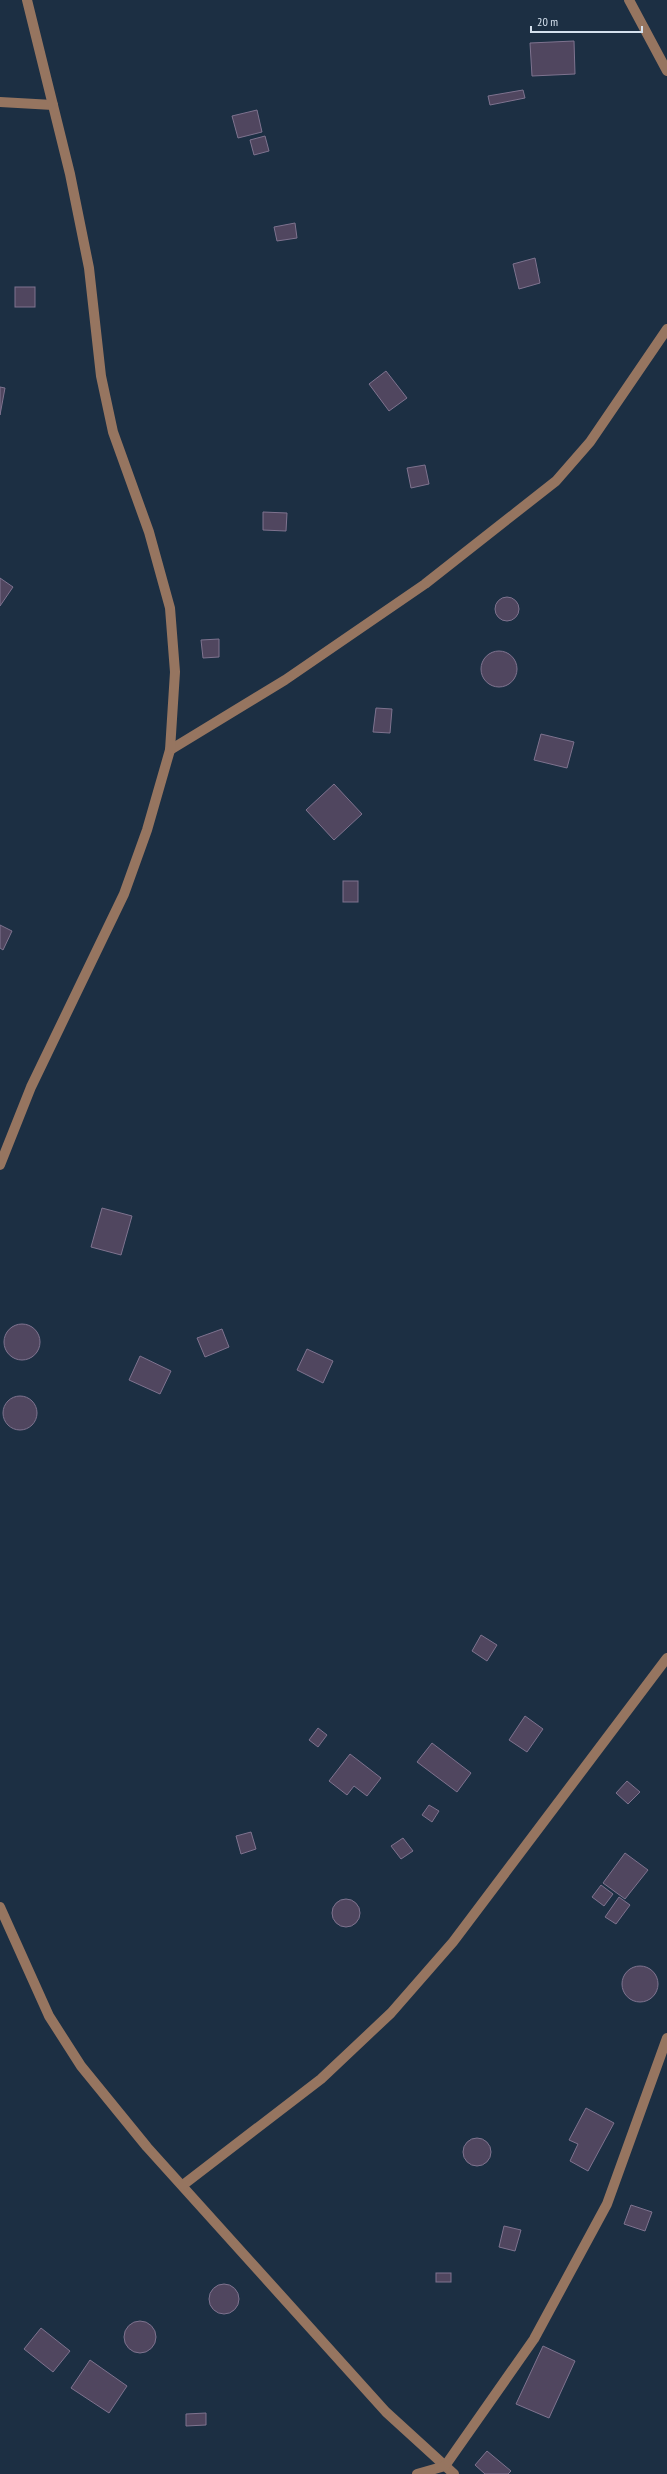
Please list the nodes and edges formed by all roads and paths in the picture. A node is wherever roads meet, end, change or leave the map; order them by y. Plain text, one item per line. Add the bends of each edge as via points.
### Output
1 (27, 0) edge
2 (629, 0) edge
3 (667, 71) edge
4 (0, 102) edge
5 (53, 105) junction
6 (667, 328) edge
7 (170, 750) junction
8 (0, 1165) edge
9 (667, 1658) edge
10 (0, 1907) edge
11 (667, 2038) edge
12 (183, 2185) junction
13 (445, 2466) junction
14 (417, 2474) edge
15 (454, 2474) edge

1 - 5 street
2 - 3 street
4 - 5 street
5 - 7 street via 89,268 101,376 113,432 149,532 170,608 175,672
6 - 7 street via 590,442 556,481 425,584 285,680
7 - 8 street via 147,830 124,894 31,1087
9 - 12 street via 453,1942 391,2013 321,2079
10 - 12 street via 49,2016 81,2066 147,2147
11 - 13 street via 607,2204 534,2339
12 - 13 street via 386,2412
13 - 14 street
13 - 15 street

